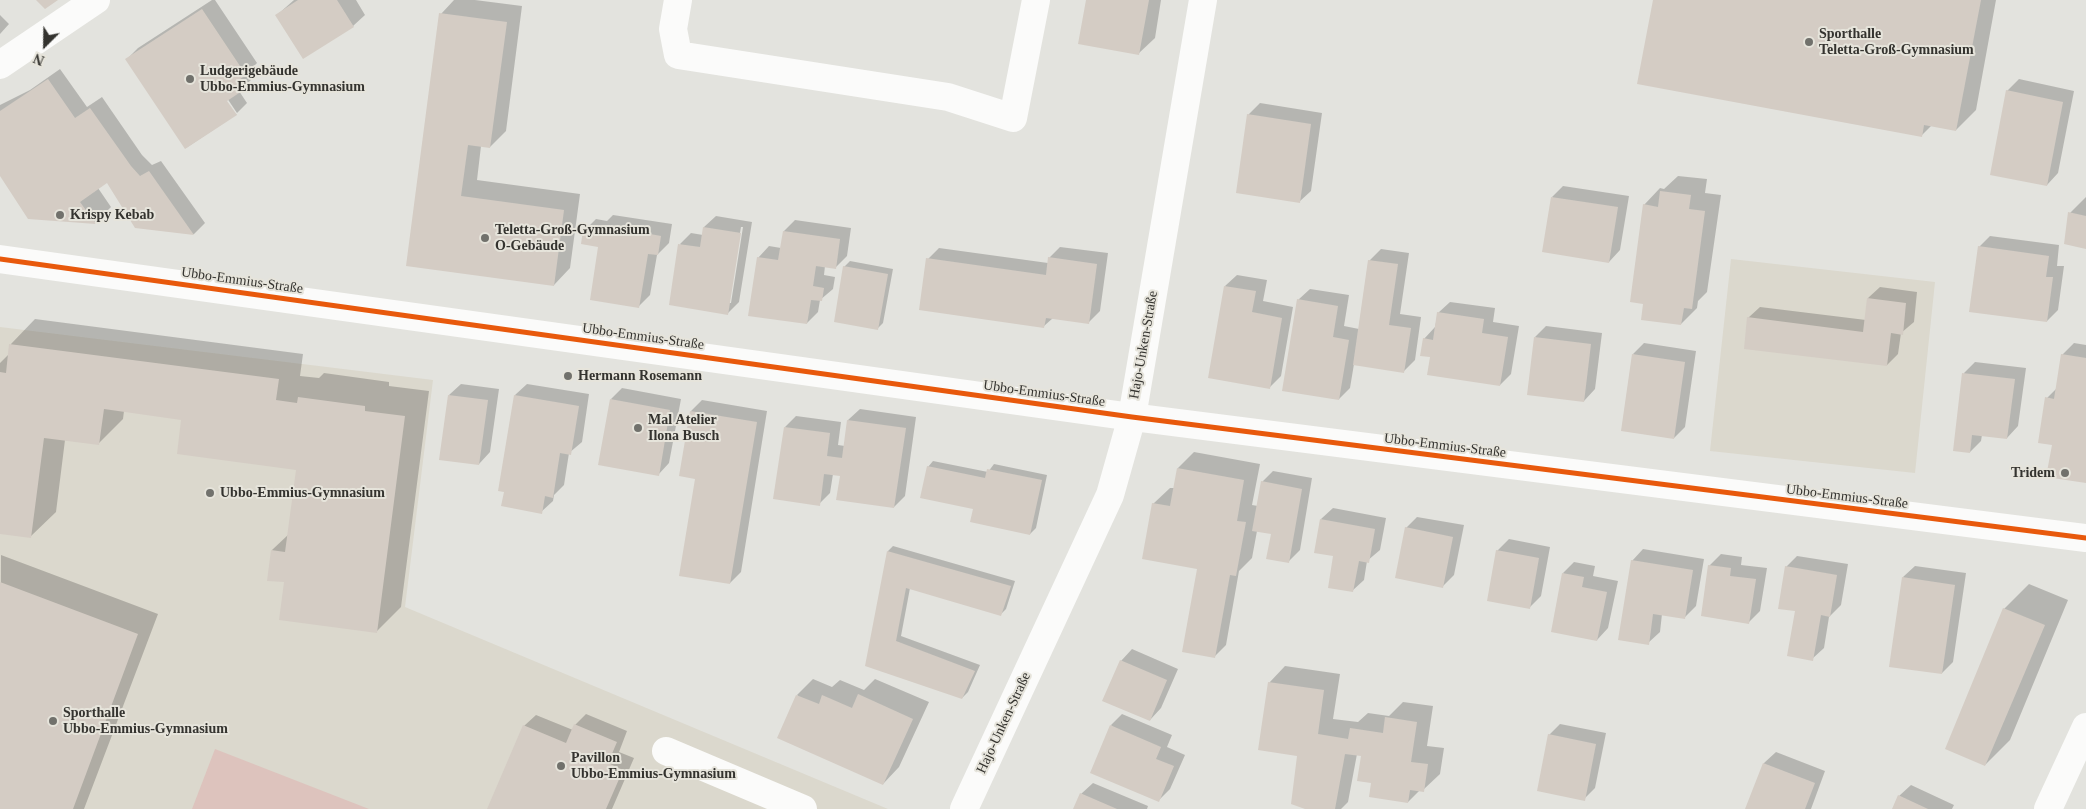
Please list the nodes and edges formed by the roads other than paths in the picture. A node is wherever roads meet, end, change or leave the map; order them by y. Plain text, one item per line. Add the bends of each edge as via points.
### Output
1 (96, 0) edge
2 (678, 0) edge
3 (1036, 0) edge
4 (1203, 0) edge
5 (0, 65) edge
6 (0, 259) edge
7 (1132, 417) junction
8 (2086, 538) edge
9 (2086, 728) edge
10 (666, 751) dead end
11 (802, 809) edge
12 (964, 809) edge
13 (2048, 809) edge

1 - 5 main road
2 - 3 main road via 673,29 678,55 948,97 1014,118
4 - 7 main road, Hajo-Unken-Straße
6 - 7 main road, Ubbo-Emmius-Straße
7 - 8 main road, Ubbo-Emmius-Straße
7 - 12 main road, Hajo-Unken-Straße via 1110,495
9 - 13 main road
10 - 11 main road

